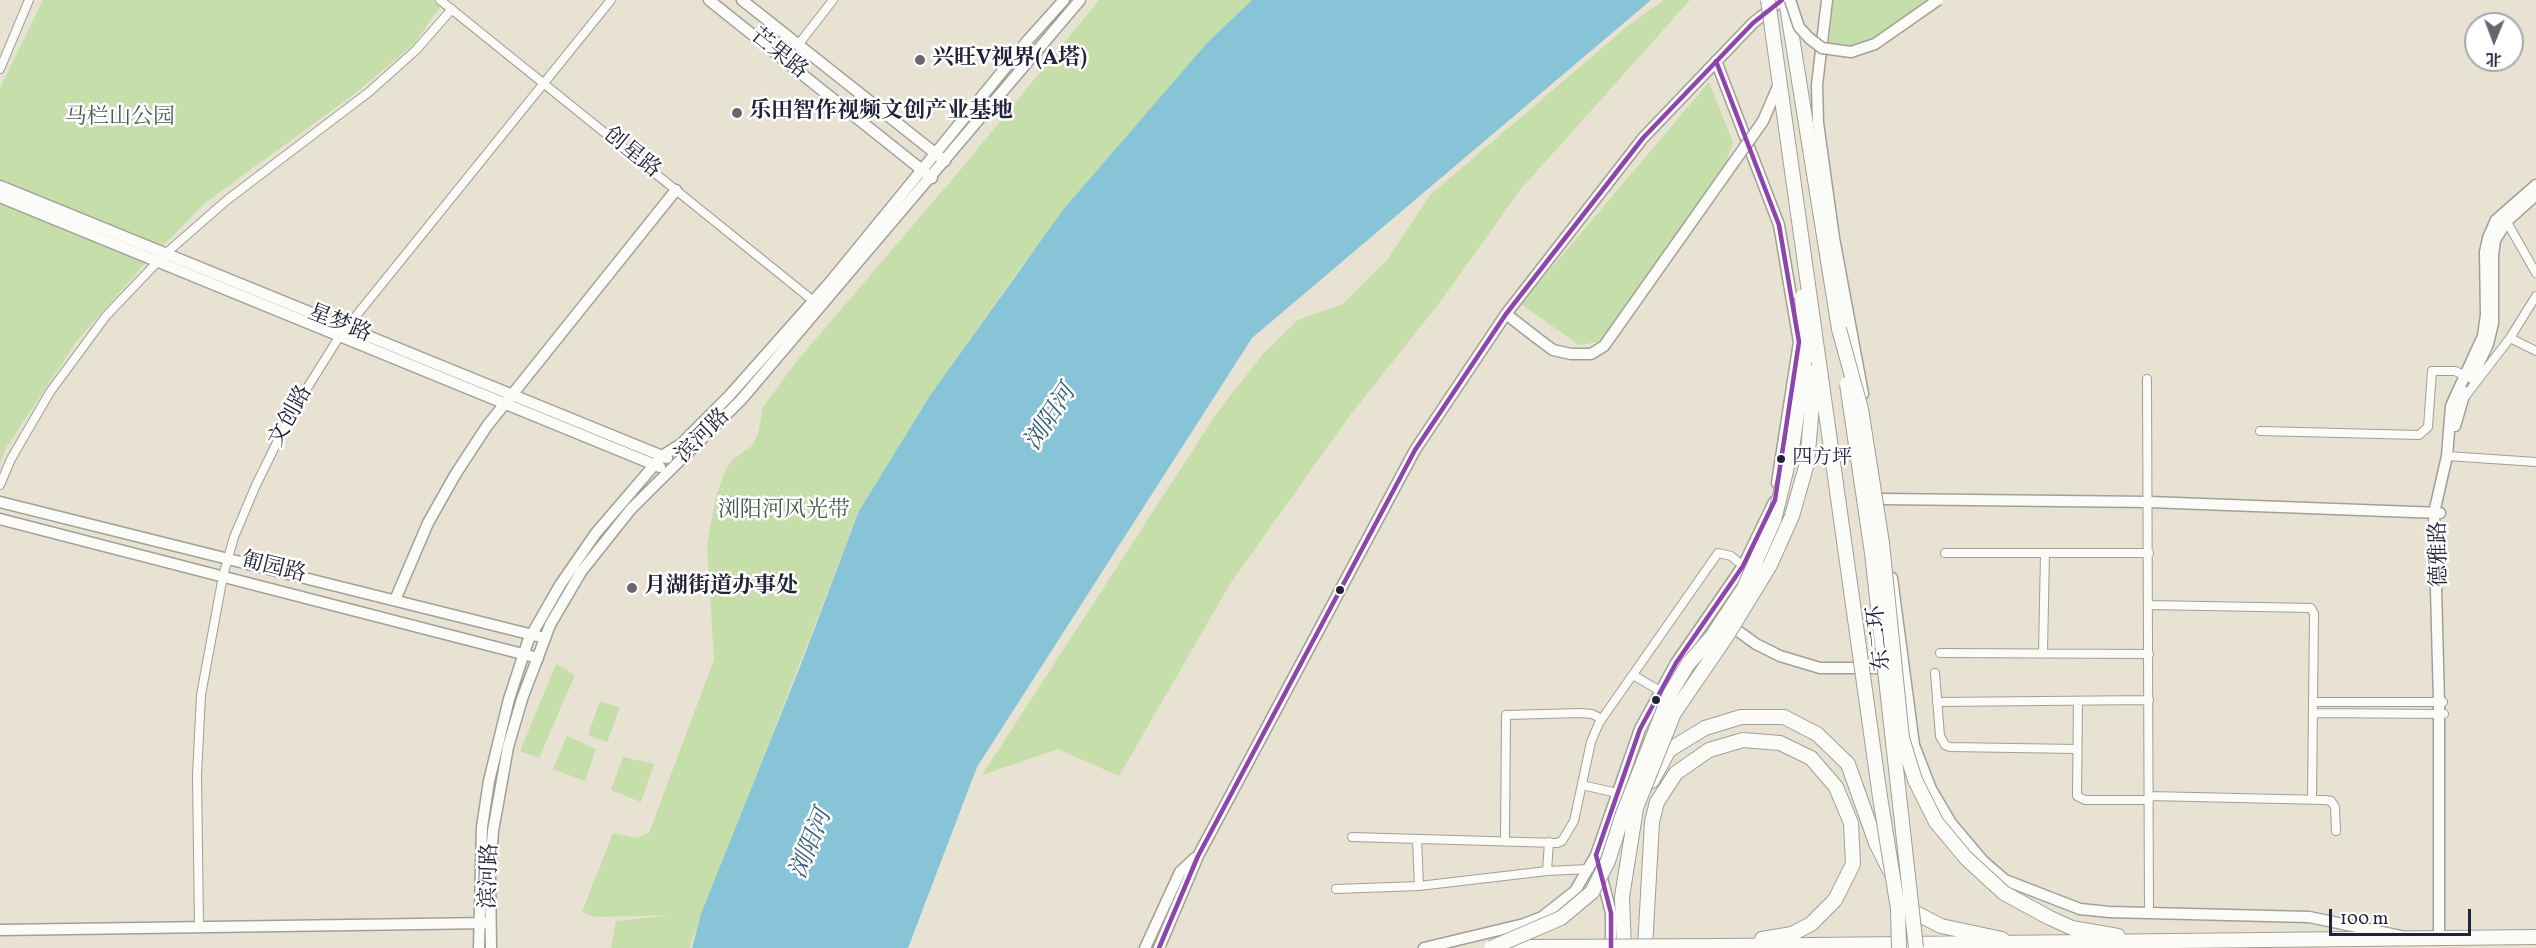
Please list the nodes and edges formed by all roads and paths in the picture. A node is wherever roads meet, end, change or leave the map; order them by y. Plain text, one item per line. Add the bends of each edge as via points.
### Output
1 (29, 0) edge
2 (440, 0) edge
3 (611, 0) edge
4 (709, 0) edge
5 (742, 0) edge
6 (833, 0) edge
7 (1064, 0) edge
8 (1080, 0) edge
9 (1768, 0) edge
10 (1786, 0) edge
11 (1827, 0) edge
12 (1938, 0) edge
13 (452, 9) junction
14 (798, 45) junction
15 (1716, 61) junction
16 (0, 69) edge
17 (542, 83) junction
18 (1779, 84) junction
19 (934, 153) junction
20 (1790, 154) junction
21 (945, 161) junction
22 (921, 169) junction
23 (932, 178) junction
24 (2536, 185) edge
25 (0, 186) edge
26 (676, 190) junction
27 (2536, 195) edge
28 (0, 197) edge
29 (2505, 217) junction
30 (161, 258) junction
31 (2536, 273) edge
32 (2536, 296) edge
33 (818, 304) junction
34 (1506, 314) junction
35 (348, 328) junction
36 (1839, 329) junction
37 (339, 337) junction
38 (2510, 338) junction
39 (1817, 345) junction
40 (2536, 351) edge
41 (2468, 377) junction
42 (2147, 379) dead end
43 (508, 399) junction
44 (2456, 404) junction
45 (2260, 431) dead end
46 (662, 456) junction
47 (2450, 456) junction
48 (2536, 462) edge
49 (654, 465) junction
50 (674, 467) junction
51 (0, 485) edge
52 (1882, 499) junction
53 (0, 502) edge
54 (2149, 502) junction
55 (2437, 513) junction
56 (0, 519) edge
57 (1945, 553) dead end
58 (2044, 553) junction
59 (2149, 554) junction
60 (228, 558) junction
61 (1743, 566) junction
62 (223, 576) junction
63 (395, 600) junction
64 (2149, 605) junction
65 (1712, 612) junction
66 (532, 634) junction
67 (545, 638) junction
68 (1940, 653) dead end
69 (2043, 653) junction
70 (524, 654) junction
71 (2149, 654) junction
72 (538, 658) junction
73 (1903, 668) junction
74 (1935, 673) dead end
75 (1633, 675) junction
76 (1660, 691) junction
77 (2149, 700) junction
78 (2078, 701) junction
79 (1937, 702) junction
80 (2314, 702) junction
81 (2441, 702) junction
82 (2314, 713) junction
83 (2441, 714) junction
84 (1602, 719) junction
85 (2076, 749) junction
86 (1582, 785) junction
87 (1617, 793) junction
88 (2149, 798) junction
89 (2312, 799) junction
90 (1636, 808) junction
91 (2336, 831) dead end
92 (1352, 837) dead end
93 (1417, 838) junction
94 (1505, 841) junction
95 (1549, 842) junction
96 (1596, 855) junction
97 (1198, 856) junction
98 (1589, 869) junction
99 (1547, 871) junction
100 (1419, 886) junction
101 (1336, 889) dead end
102 (2149, 914) junction
103 (485, 923) junction
104 (199, 926) junction
105 (0, 930) edge
106 (2536, 937) edge
107 (2407, 938) junction
108 (2442, 938) junction
109 (2167, 942) junction
110 (2027, 944) junction
111 (1722, 946) junction
112 (479, 948) edge
113 (491, 948) edge
114 (1145, 948) edge
115 (1159, 948) edge
116 (1424, 948) edge
117 (1493, 948) edge
118 (1611, 948) edge
119 (1624, 948) edge
120 (1645, 948) edge
121 (1899, 948) edge
122 (1916, 948) edge

1 - 16 street
2 - 13 street, 创星路
3 - 17 street, 文创路
4 - 22 street, 芒果路
5 - 14 street, 芒果路
6 - 14 street
7 - 19 street, 滨河路
8 - 21 street, 滨河路
9 - 18 highway, bridge
10 - 12 street, bridge via 1809,38 1822,48 1851,52 1875,44
10 - 15 street via 1753,23
10 - 36 highway
11 - 52 street via 1817,85 1818,123 1834,238
13 - 17 street, 创星路
13 - 30 street via 428,38 369,92 227,200
14 - 19 street, 芒果路
15 - 34 street via 1643,138
15 - 61 street via 1779,225 1799,342 1774,500
17 - 26 street, 创星路
17 - 35 street, 文创路
18 - 20 highway, bridge
18 - 34 street, bridge via 1763,121 1604,346 1591,354 1553,350
19 - 21 street, 芒果路
19 - 22 street, 滨河路
20 - 39 highway, bridge
20 - 117 highway, bridge via 1806,351 1792,442 1774,520 1744,588 1670,694 1608,861 1592,892 1561,918
21 - 23 street, 滨河路
22 - 23 street, 芒果路
22 - 33 street, 滨河路
23 - 33 street, 滨河路
24 - 29 street
25 - 30 street, 星梦路
26 - 33 street, 创星路
26 - 43 street
27 - 29 street
28 - 30 street, 星梦路
29 - 31 street
29 - 41 street, 德雅路 via 2496,220 2486,244 2485,324
30 - 35 street, 星梦路
30 - 37 street, 星梦路
30 - 51 street via 106,316 50,392
32 - 38 street
33 - 46 street, 滨河路 via 681,444
33 - 50 street, 滨河路 via 741,400
34 - 97 street via 1415,450
35 - 37 street, 文创路
35 - 43 street, 星梦路
36 - 109 highway, bridge via 1862,410 1882,543 1902,738 1915,780 1936,822 1966,858 2004,893 2048,917 2072,928
36 - 122 highway, 东二环, bridge via 1872,553
37 - 43 street, 星梦路
37 - 60 street, 文创路 via 291,414 256,485
38 - 40 street
38 - 44 street
39 - 90 highway, bridge via 1807,463 1792,516 1770,565 1674,713
39 - 121 highway, bridge via 1898,909
41 - 44 street, 德雅路
41 - 45 street via 2455,371 2432,371 2428,427 2419,435
42 - 54 street
43 - 46 street, 星梦路
43 - 49 street, 星梦路
43 - 63 street via 455,475 419,542
44 - 47 street, 德雅路
46 - 49 street, 滨河路
46 - 50 street, 星梦路
47 - 48 street
47 - 55 street, 德雅路
49 - 50 street, 星梦路
49 - 66 street, 滨河路 via 596,533
50 - 67 street, 滨河路 via 632,509 581,572
52 - 54 street
52 - 73 street
53 - 60 street, 匍园路
54 - 55 street
54 - 59 street
55 - 81 street, 德雅路
56 - 62 street, 匍园路
57 - 58 street
58 - 59 street
58 - 69 street
59 - 64 street
60 - 62 street, 文创路
60 - 63 street, 匍园路
61 - 65 street
61 - 75 street via 1731,556 1718,553
62 - 70 street, 匍园路
62 - 104 street, 文创路 via 201,695
63 - 66 street, 匍园路
64 - 71 street
64 - 80 street via 2311,608
65 - 73 street via 1756,644 1800,663 1843,670
65 - 76 street
66 - 67 street, 匍园路
66 - 70 street, 滨河路
67 - 72 street, 滨河路
68 - 69 street
69 - 71 street
70 - 72 street, 匍园路
70 - 103 street, 滨河路 via 508,699 482,827
71 - 77 street
72 - 103 street, 滨河路 via 508,747 492,831
73 - 102 street via 1914,745 1931,789 1951,823 1983,861 2005,880 2080,909
74 - 79 street
75 - 76 street
75 - 84 street
76 - 87 street via 1629,754
77 - 78 street
77 - 88 street
78 - 79 street
78 - 85 street
79 - 85 street via 1941,741 1950,747
80 - 81 street
80 - 82 street
81 - 83 street, 德雅路
82 - 83 street
82 - 89 street
83 - 108 street, 德雅路
84 - 86 street via 1591,742
84 - 94 street via 1581,713 1506,715
85 - 88 street via 2076,791 2080,799
86 - 87 street
86 - 95 street via 1571,827 1562,841
87 - 96 street
88 - 89 street
88 - 102 street
89 - 91 street via 2334,804
90 - 110 highway, bridge via 1669,750 1696,733 1741,717 1784,717 1817,734 1848,764 1876,843 1908,909 1941,926
90 - 119 highway, bridge via 1622,897
92 - 93 street
93 - 94 street
93 - 100 street
94 - 95 street
95 - 99 street
96 - 98 street
96 - 118 street via 1611,913
97 - 114 street via 1180,872
97 - 115 street
98 - 99 street
98 - 116 street via 1575,891 1542,917
99 - 100 street
100 - 101 street
102 - 107 street via 2309,917
103 - 104 street
103 - 112 street, 滨河路
103 - 113 street, 滨河路
104 - 105 street
106 - 108 highway
107 - 108 highway
107 - 109 highway
109 - 110 highway
110 - 111 highway
111 - 117 highway, bridge
111 - 120 highway via 1792,934 1811,924 1835,900 1853,864 1851,823 1836,787 1811,758 1780,743 1743,740 1709,750 1676,773 1657,802 1652,822

